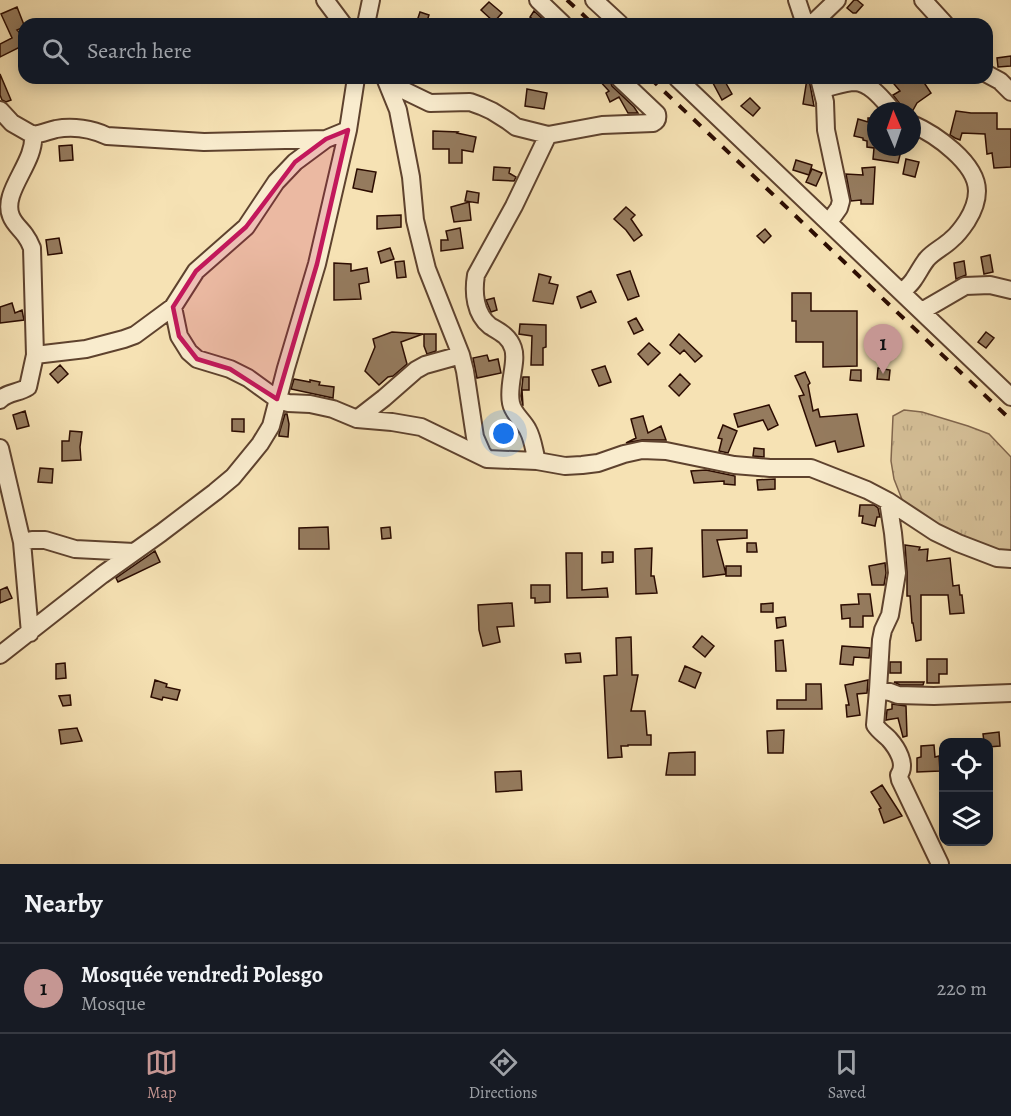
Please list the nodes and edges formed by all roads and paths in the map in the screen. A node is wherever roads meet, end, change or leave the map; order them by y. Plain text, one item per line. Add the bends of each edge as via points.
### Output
1 (325, 0) edge
2 (371, 0) edge
3 (538, 0) edge
4 (594, 0) edge
5 (797, 0) edge
6 (837, 0) edge
7 (923, 0) edge
8 (338, 18) edge
9 (367, 18) edge
10 (557, 18) edge
11 (614, 18) edge
12 (803, 18) edge
13 (818, 18) edge
14 (940, 18) edge
15 (993, 77) edge
16 (355, 84) edge
17 (387, 84) edge
18 (394, 84) edge
19 (625, 84) edge
20 (683, 84) edge
21 (821, 84) edge
22 (861, 84) edge
23 (1011, 92) edge
24 (884, 102) edge
25 (0, 110) edge
26 (921, 129) edge
27 (348, 130) junction
28 (33, 135) junction
29 (548, 135) junction
30 (326, 139) junction
31 (829, 222) junction
32 (1011, 290) edge
33 (902, 292) junction
34 (173, 307) junction
35 (922, 311) junction
36 (35, 355) junction
37 (461, 355) junction
38 (1011, 397) edge
39 (277, 399) junction
40 (0, 400) edge
41 (357, 419) junction
42 (0, 448) edge
43 (487, 459) junction
44 (537, 461) junction
45 (888, 501) junction
46 (22, 542) junction
47 (134, 552) junction
48 (1011, 558) edge
49 (30, 633) junction
50 (0, 655) edge
51 (878, 690) junction
52 (1011, 693) edge
53 (940, 864) edge

1 - 8 street
2 - 9 street
3 - 10 street
4 - 11 street
5 - 12 street
6 - 13 street
7 - 14 street
15 - 23 street
16 - 27 street
17 - 37 street via 398,110 415,220 427,269
18 - 29 street via 430,103 481,105 516,127
19 - 29 street via 657,114 656,121
20 - 31 street
21 - 31 street via 841,201
22 - 24 street
25 - 28 street via 12,123
26 - 33 street via 959,157 969,168 977,190 966,222 928,258
27 - 30 street
27 - 39 street via 317,264
28 - 30 street via 84,129 107,136 204,142
28 - 36 street via 32,151 9,202 9,214 32,248
29 - 44 street via 476,275 474,286 483,319 506,336 513,347 511,402 528,428
30 - 34 street via 276,182 246,227 204,262
31 - 33 street
32 - 35 street via 990,285 965,286
33 - 35 street
34 - 36 street via 124,339 86,349
34 - 39 street via 179,336 197,359 248,378
35 - 38 street
36 - 40 street via 28,387
37 - 41 street via 416,370
37 - 43 street via 475,437
39 - 41 street via 333,409
39 - 47 street via 271,426 238,471
41 - 43 street via 421,427
42 - 46 street
43 - 44 street
44 - 45 street via 582,465 642,450 666,451 734,465 811,468
45 - 48 street via 958,543 997,558
45 - 51 street via 897,573 881,640
46 - 47 street via 45,540 75,549
46 - 49 street
47 - 49 street
49 - 50 street
51 - 52 street via 934,696
51 - 53 street via 876,728 897,750 903,764 900,780

